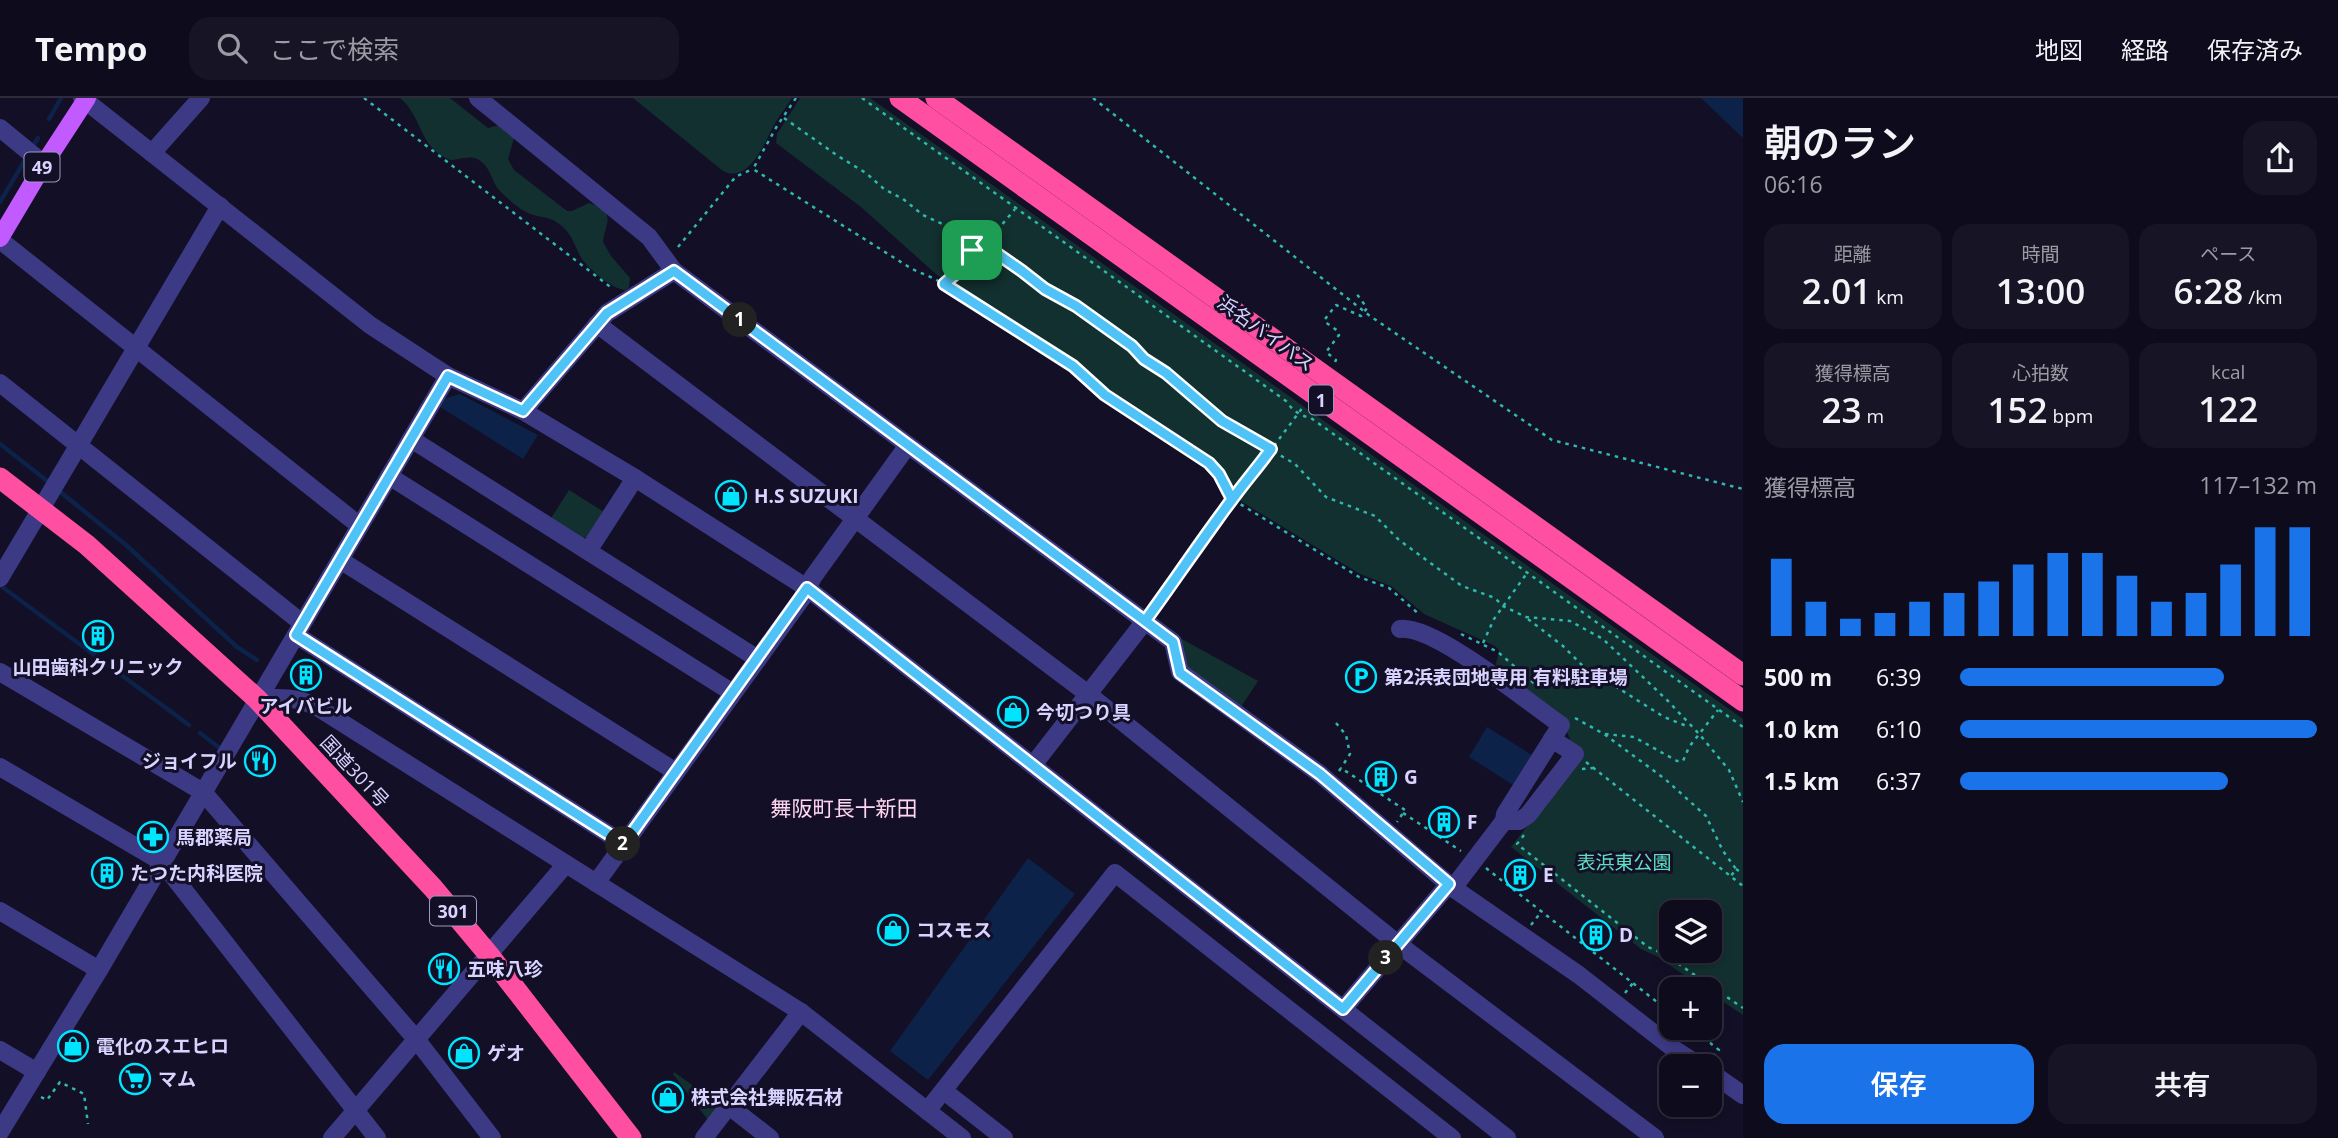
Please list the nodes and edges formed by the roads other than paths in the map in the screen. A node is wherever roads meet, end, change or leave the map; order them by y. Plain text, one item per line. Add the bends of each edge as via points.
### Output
1 (201, 98) edge
2 (478, 98) edge
3 (889, 98) edge
4 (900, 98) edge
5 (938, 98) edge
6 (85, 99) edge
7 (0, 128) edge
8 (967, 134) junction
9 (152, 153) junction
10 (44, 164) junction
11 (220, 206) junction
12 (0, 239) edge
13 (670, 266) junction
14 (597, 324) junction
15 (136, 348) junction
16 (448, 376) junction
17 (0, 383) edge
18 (523, 411) junction
19 (411, 439) junction
20 (908, 445) junction
21 (78, 446) junction
22 (389, 476) junction
23 (0, 478) edge
24 (635, 478) junction
25 (41, 509) junction
26 (855, 519) junction
27 (360, 526) junction
28 (588, 551) junction
29 (340, 559) junction
30 (0, 578) edge
31 (807, 588) junction
32 (1145, 621) junction
33 (299, 629) junction
34 (1400, 629) dead end
35 (758, 659) junction
36 (0, 672) edge
37 (1743, 675) edge
38 (733, 693) junction
39 (1088, 694) junction
40 (257, 699) junction
41 (1743, 701) edge
42 (1552, 739) junction
43 (1033, 765) junction
44 (0, 767) edge
45 (676, 772) junction
46 (203, 792) junction
47 (1504, 821) junction
48 (624, 844) junction
49 (162, 862) junction
50 (566, 864) junction
51 (596, 883) junction
52 (1451, 886) junction
53 (0, 911) edge
54 (1398, 944) junction
55 (489, 955) junction
56 (99, 970) junction
57 (1343, 1009) junction
58 (800, 1012) junction
59 (416, 1039) junction
60 (0, 1050) edge
61 (1684, 1054) edge
62 (37, 1072) junction
63 (1722, 1078) edge
64 (944, 1091) junction
65 (1743, 1095) edge
66 (729, 1106) junction
67 (354, 1109) junction
68 (928, 1111) junction
69 (0, 1132) edge
70 (332, 1138) edge
71 (377, 1138) edge
72 (492, 1138) edge
73 (631, 1138) edge
74 (704, 1138) edge
75 (770, 1138) edge
76 (962, 1138) edge
77 (1004, 1138) edge
78 (1452, 1138) edge
79 (1507, 1138) edge
80 (1655, 1138) edge

1 - 9 street
2 - 13 street via 649,237
3 - 8 highway
4 - 8 highway, 浜名バイパス / 1
5 - 8 highway, 浜名バイパス / 1
6 - 9 street
6 - 10 main road, 49
7 - 10 street
8 - 37 highway, 浜名バイパス / 1
8 - 41 highway, 浜名バイパス / 1
9 - 11 street
10 - 12 main road, 49
11 - 15 street
11 - 16 street via 370,325
12 - 15 street
13 - 14 street
13 - 20 street
14 - 18 street
14 - 26 street
15 - 21 street
15 - 27 street
16 - 18 street
16 - 19 street
17 - 21 street
18 - 24 street
19 - 22 street
19 - 28 street
20 - 26 street
20 - 32 street
21 - 25 street
21 - 33 street
22 - 27 street
22 - 38 street
23 - 25 highway, 国道301号 / 301
24 - 28 street
24 - 31 street
25 - 30 street
25 - 40 highway, 国道301号 / 301
26 - 31 street
26 - 39 street
27 - 29 street
28 - 35 street
29 - 33 street
29 - 45 street
31 - 35 street
31 - 43 street
32 - 39 street
32 - 52 street via 1173,642 1180,673 1335,775 1389,833
33 - 40 street
33 - 48 street
34 - 42 street via 1415,629 1446,644 1561,725
35 - 38 street
36 - 46 street
38 - 45 street
39 - 43 street
39 - 54 street
40 - 46 street
40 - 50 street via 294,698 317,707
40 - 55 highway, 国道301号 / 301
42 - 47 street via 1504,814
42 - 47 street via 1575,762 1528,815 1519,821
43 - 57 street
44 - 49 street
45 - 48 street
46 - 49 street
46 - 59 street
47 - 52 street
48 - 51 street
49 - 56 street
49 - 67 street
50 - 51 street
50 - 55 street
51 - 58 street
52 - 54 street
52 - 61 street
53 - 56 street
54 - 57 street
54 - 80 street
55 - 59 street
55 - 73 highway, 国道301号 / 301
56 - 62 street
57 - 79 street
58 - 66 street
58 - 68 street
59 - 67 street
59 - 72 street
60 - 62 street
62 - 69 street
63 - 65 street
64 - 68 street
64 - 77 street
64 - 78 street via 1115,873
66 - 74 street
66 - 75 street
67 - 70 street
67 - 71 street
68 - 76 street

